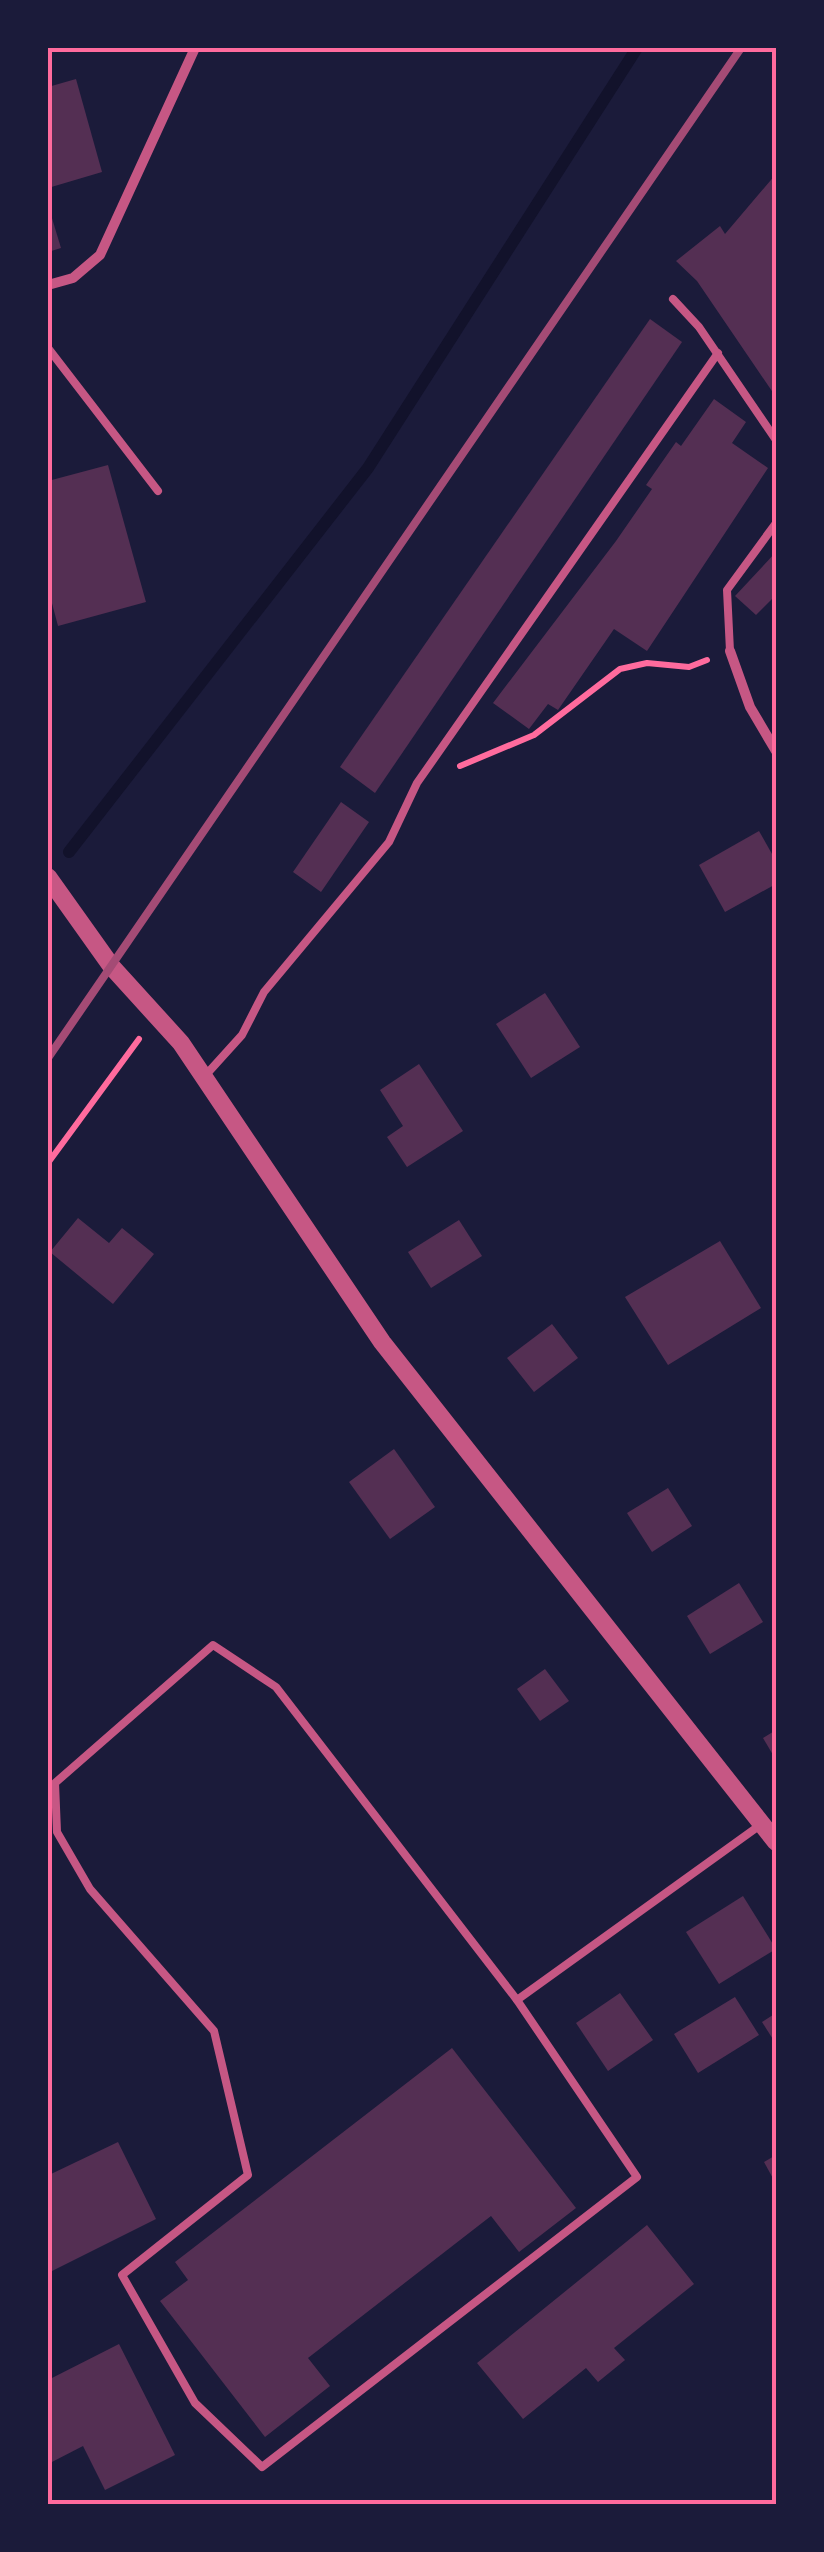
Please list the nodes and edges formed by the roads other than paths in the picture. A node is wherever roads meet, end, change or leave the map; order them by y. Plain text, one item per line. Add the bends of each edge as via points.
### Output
1 (196, 48) edge
2 (48, 285) edge
3 (674, 299) dead end
4 (48, 348) edge
5 (718, 353) junction
6 (776, 440) edge
7 (158, 490) dead end
8 (776, 523) edge
9 (730, 651) joint
10 (776, 751) edge
11 (48, 877) edge
12 (204, 1078) junction
13 (762, 1824) junction
14 (776, 1842) edge
15 (517, 2000) junction

1 - 2 street via 100,255 73,278
3 - 5 lane
4 - 7 lane
5 - 6 lane
5 - 12 lane via 417,783 389,842 264,992 242,1035
8 - 9 lane via 727,590
9 - 10 street via 750,707
11 - 12 street
12 - 13 street via 382,1342
13 - 14 street
13 - 15 lane
15 - 15 lane via 276,1687 214,1644 54,1783 57,1832 90,1889 214,2030 248,2175 122,2275 195,2403 262,2467 637,2177

